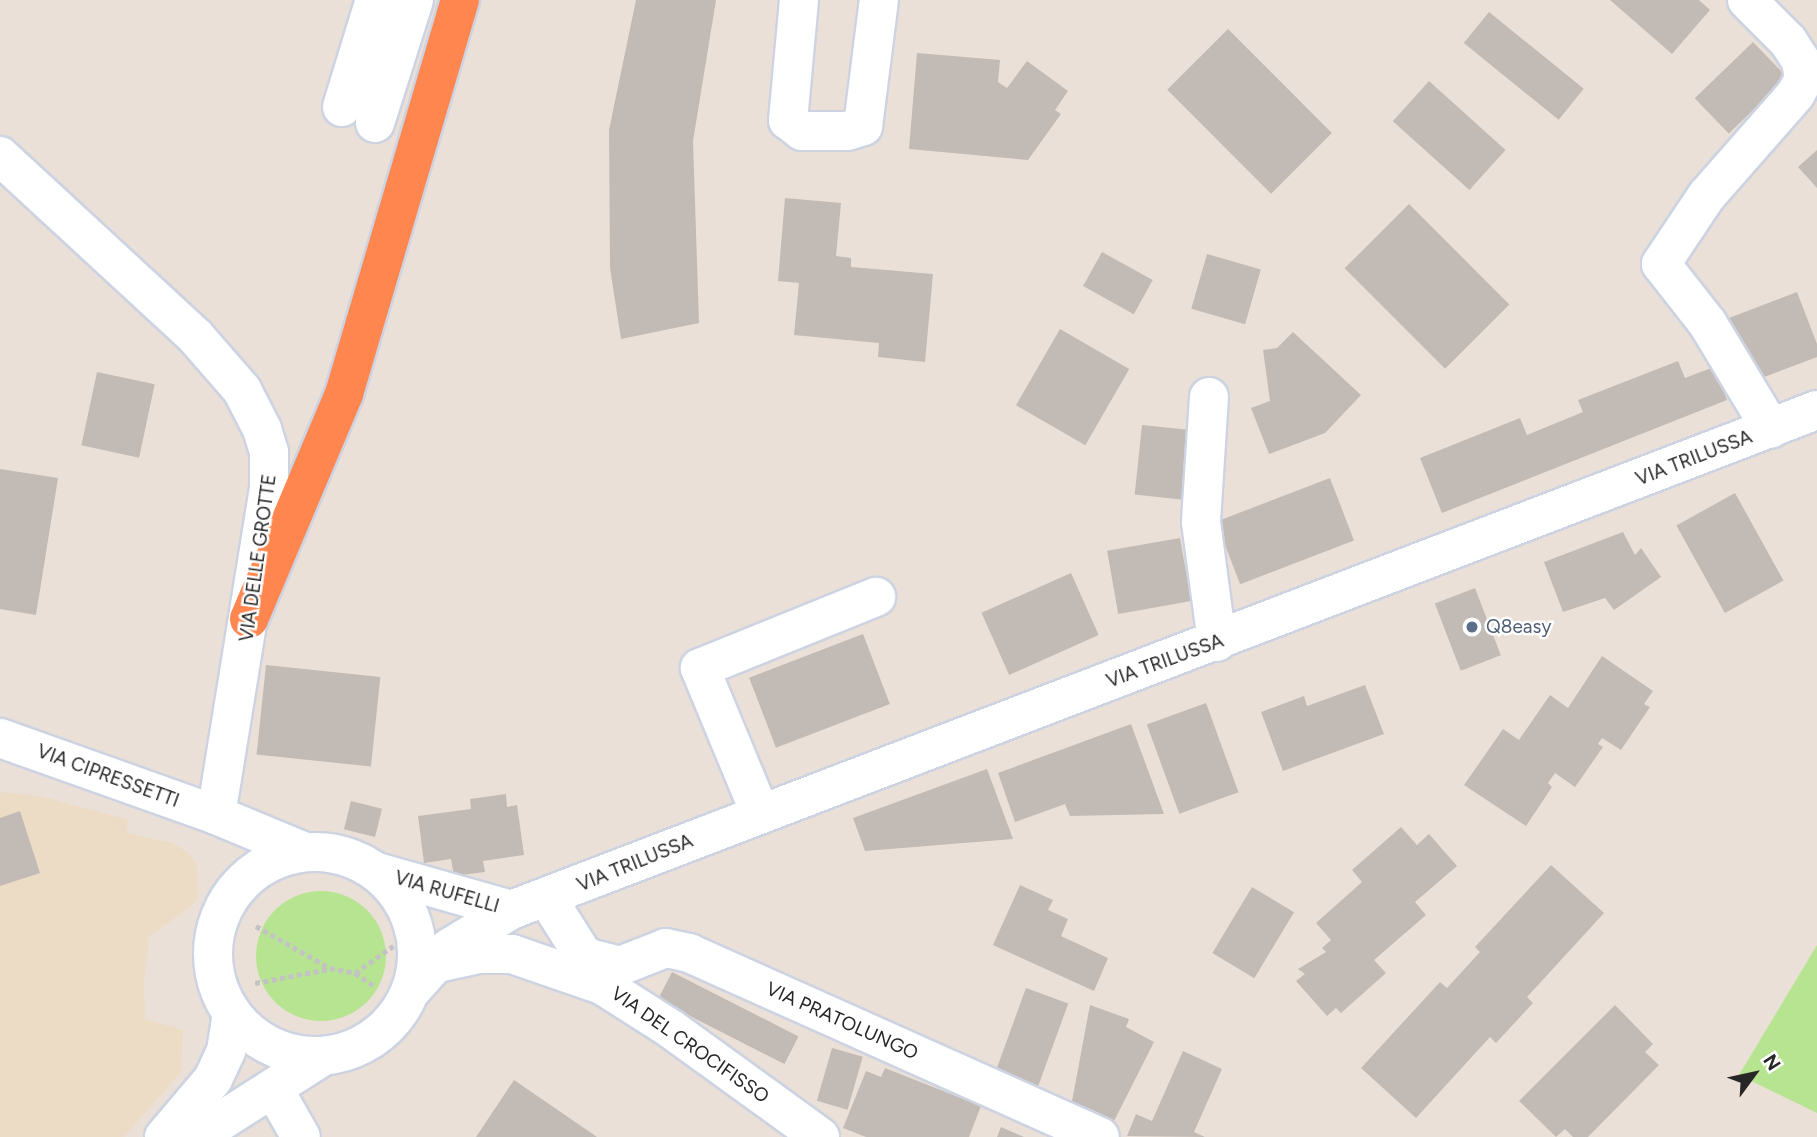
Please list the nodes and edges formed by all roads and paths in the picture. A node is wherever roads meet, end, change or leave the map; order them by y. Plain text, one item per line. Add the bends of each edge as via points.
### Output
1 (375, 0) edge
2 (414, 0) edge
3 (460, 0) edge
4 (799, 0) edge
5 (879, 0) edge
6 (1747, 0) edge
7 (0, 156) edge
8 (1209, 397) dead end
9 (1817, 410) edge
10 (1771, 429) junction
11 (876, 597) dead end
12 (249, 620) junction
13 (1217, 642) junction
14 (0, 738) edge
15 (760, 813) junction
16 (216, 815) junction
17 (305, 852) junction
18 (377, 872) junction
19 (240, 884) junction
20 (547, 898) junction
21 (511, 911) junction
22 (256, 926) dead end
23 (393, 946) dead end
24 (330, 968) junction
25 (592, 970) junction
26 (355, 973) junction
27 (254, 983) dead end
28 (408, 983) junction
29 (232, 1013) junction
30 (323, 1056) junction
31 (273, 1088) junction
32 (164, 1137) edge
33 (196, 1137) edge
34 (301, 1137) edge
35 (820, 1137) edge
36 (1100, 1137) edge

1 - 2 street via 358,115
3 - 12 highway via 350,374
4 - 5 street via 788,120 802,131 847,131 863,126
6 - 10 street via 1788,41 1801,61 1804,79 1707,195 1661,264 1709,324
7 - 12 street, VIA DELLE GROTTE via 174,315 217,359 253,408 271,466
8 - 13 street via 1201,522
9 - 10 street, VIA TRILUSSA
10 - 13 street, VIA TRILUSSA
11 - 15 street via 700,668
12 - 16 street, VIA DELLE GROTTE
13 - 15 street, VIA TRILUSSA
14 - 16 street, VIA CIPRESSETTI
15 - 20 street, VIA TRILUSSA
16 - 17 street, VIA CIPRESSETTI
16 - 19 street via 236,847
17 - 18 street via 342,856
17 - 19 street via 270,863
18 - 21 street, VIA RUFELLI
18 - 28 street via 400,897 414,927 417,960
19 - 29 street via 225,906 213,951 215,976
20 - 21 street, VIA TRILUSSA
20 - 25 street
21 - 28 street, VIA RUFELLI
22 - 24 path
23 - 26 path
24 - 26 path
24 - 27 path
25 - 28 street, VIA DEL CROCIFISSO via 512,954 479,954
25 - 35 street, VIA DEL CROCIFISSO
25 - 36 street, VIA PRATOLUNGO via 620,966 666,948 689,953
26 - 28 path
28 - 30 street via 389,1025 374,1038
29 - 30 street via 257,1038 278,1048
29 - 32 street via 226,1051 212,1079
30 - 31 street
31 - 33 street
31 - 34 street

